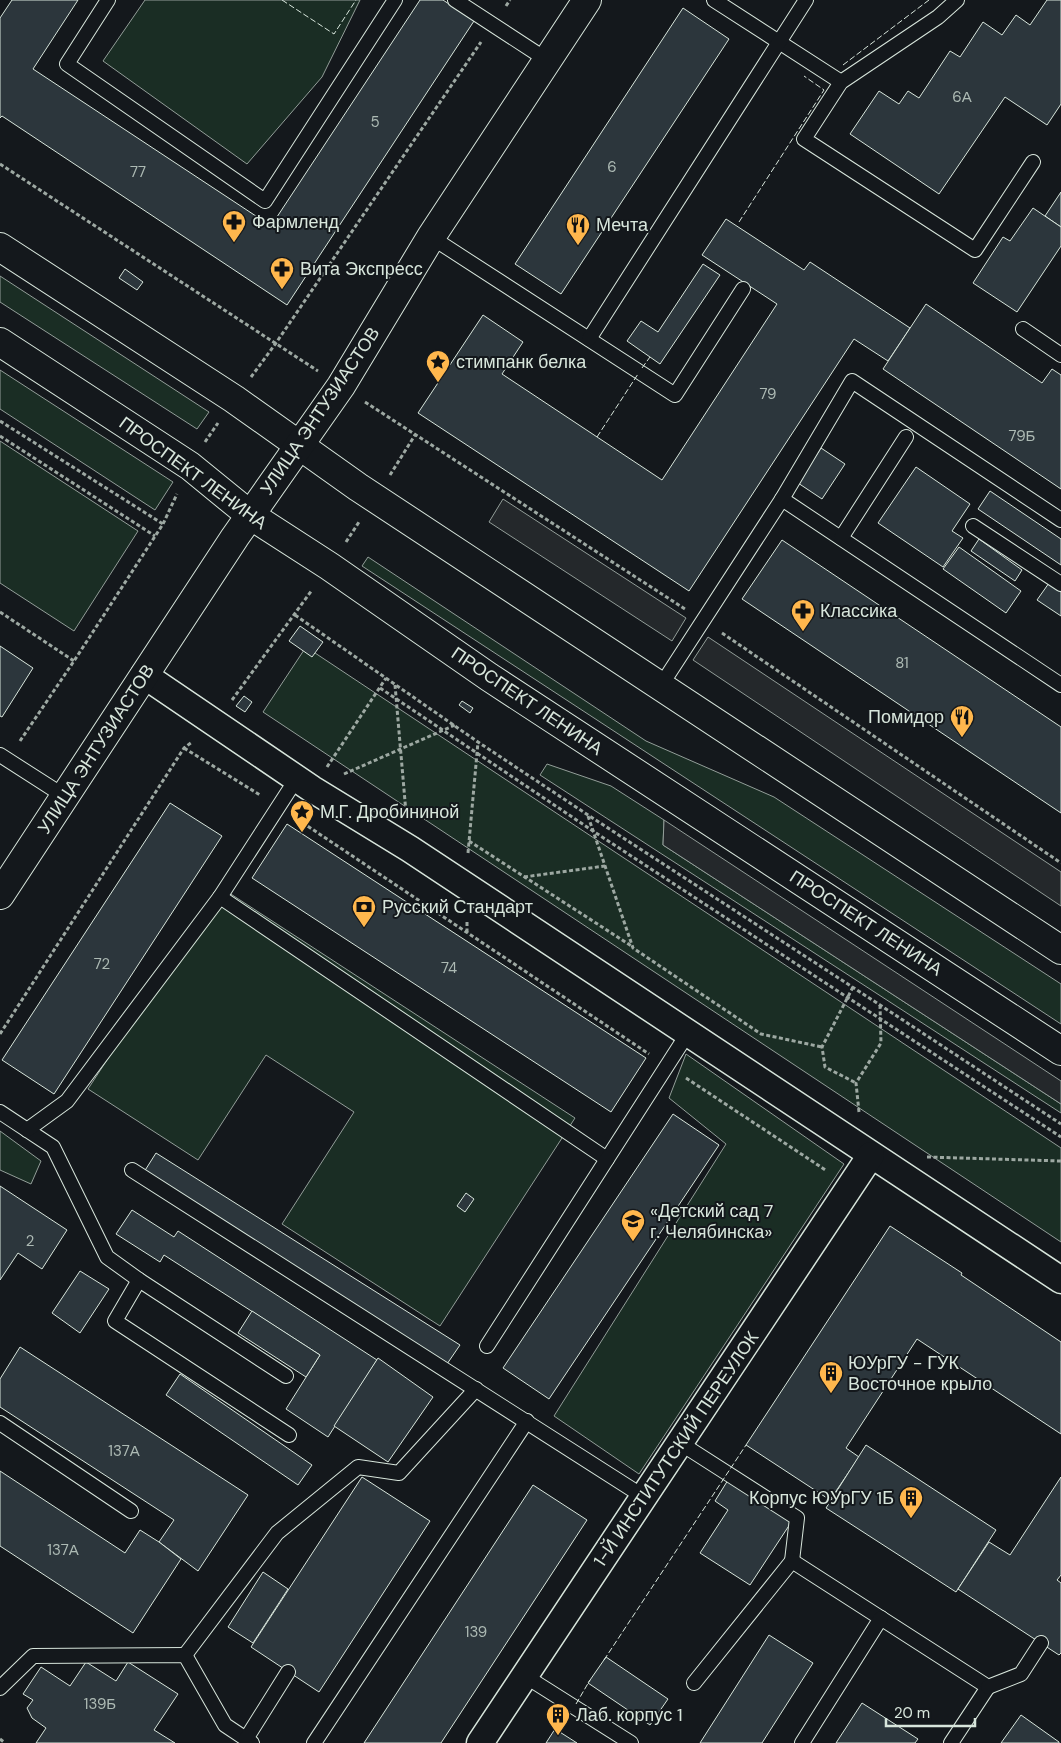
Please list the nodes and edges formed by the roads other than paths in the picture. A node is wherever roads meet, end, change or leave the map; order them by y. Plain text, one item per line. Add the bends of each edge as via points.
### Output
1 (108, 0) edge
2 (395, 0) edge
3 (455, 0) edge
4 (587, 0) edge
5 (714, 0) edge
6 (806, 0) edge
7 (957, 0) edge
8 (779, 43) junction
9 (547, 60) junction
10 (841, 82) junction
11 (1033, 162) dead end
12 (431, 237) junction
13 (0, 247) edge
14 (743, 289) dead end
15 (1023, 329) dead end
16 (589, 339) junction
17 (0, 342) edge
18 (1061, 355) edge
19 (906, 436) dead end
20 (299, 446) junction
21 (782, 500) junction
22 (250, 515) junction
23 (1061, 520) edge
24 (973, 526) dead end
25 (840, 538) junction
26 (1061, 584) edge
27 (144, 675) junction
28 (1061, 685) edge
29 (660, 687) junction
30 (0, 754) edge
31 (304, 784) junction
32 (64, 796) junction
33 (0, 895) edge
34 (220, 897) junction
35 (1059, 944) edge
36 (688, 1033) junction
37 (1061, 1051) edge
38 (0, 1112) edge
39 (27, 1130) junction
40 (866, 1151) junction
41 (607, 1159) junction
42 (132, 1170) dead end
43 (138, 1280) junction
44 (1061, 1280) edge
45 (487, 1346) dead end
46 (286, 1376) dead end
47 (476, 1389) junction
48 (527, 1421) junction
49 (0, 1423) edge
50 (289, 1435) dead end
51 (680, 1443) junction
52 (644, 1496) junction
53 (132, 1511) dead end
54 (792, 1561) junction
55 (881, 1618) junction
56 (1041, 1643) dead end
57 (185, 1656) junction
58 (288, 1672) dead end
59 (525, 1676) junction
60 (694, 1683) dead end
61 (988, 1686) junction
62 (0, 1688) edge
63 (249, 1741) edge
64 (314, 1743) edge
65 (480, 1743) edge
66 (631, 1743) edge
67 (802, 1743) edge
68 (951, 1743) edge

1 - 2 lane via 67,64 265,201
3 - 9 lane
4 - 9 main road, УЛИЦА ЭНТУЗИАСТОВ
5 - 8 lane
6 - 8 lane
7 - 10 lane via 938,18
8 - 10 lane
8 - 16 lane
9 - 12 main road, УЛИЦА ЭНТУЗИАСТОВ
10 - 11 lane via 804,139 975,250
12 - 16 lane
12 - 20 main road, УЛИЦА ЭНТУЗИАСТОВ via 341,386
13 - 20 main road via 234,399
14 - 16 lane via 675,395
15 - 18 lane
17 - 22 main road, ПРОСПЕКТ ЛЕНИНА via 190,466
19 - 25 lane
20 - 22 main road, УЛИЦА ЭНТУЗИАСТОВ
20 - 29 main road
21 - 23 lane via 852,381
21 - 25 lane
21 - 29 lane
22 - 27 main road, УЛИЦА ЭНТУЗИАСТОВ
22 - 37 main road, ПРОСПЕКТ ЛЕНИНА via 489,677
24 - 26 lane
25 - 28 lane
27 - 31 street
27 - 32 main road, УЛИЦА ЭНТУЗИАСТОВ
29 - 35 main road
30 - 32 lane
31 - 34 lane via 278,807
31 - 36 street via 410,849
32 - 33 main road, УЛИЦА ЭНТУЗИАСТОВ
34 - 39 lane via 67,1102
34 - 41 lane
36 - 40 street
36 - 41 lane
38 - 39 lane
39 - 43 lane via 53,1147 107,1257
40 - 44 street
40 - 51 street, 1-Й ИНСТИТУТСКИЙ ПЕРЕУЛОК via 850,1186
41 - 45 lane
42 - 47 lane
43 - 46 lane
43 - 50 lane via 115,1321
47 - 48 lane
47 - 57 lane via 399,1473 358,1467 276,1533
48 - 52 lane
48 - 64 lane
49 - 53 lane
51 - 52 street, 1-Й ИНСТИТУТСКИЙ ПЕРЕУЛОК
51 - 54 lane via 797,1518
52 - 59 street, 1-Й ИНСТИТУТСКИЙ ПЕРЕУЛОК
54 - 55 lane
54 - 60 lane
55 - 61 lane
55 - 67 lane
56 - 61 lane via 1021,1674
57 - 62 lane via 33,1656
57 - 63 lane via 225,1725
58 - 63 lane
59 - 65 street, 1-Й ИНСТИТУТСКИЙ ПЕРЕУЛОК
59 - 66 lane
61 - 68 lane

